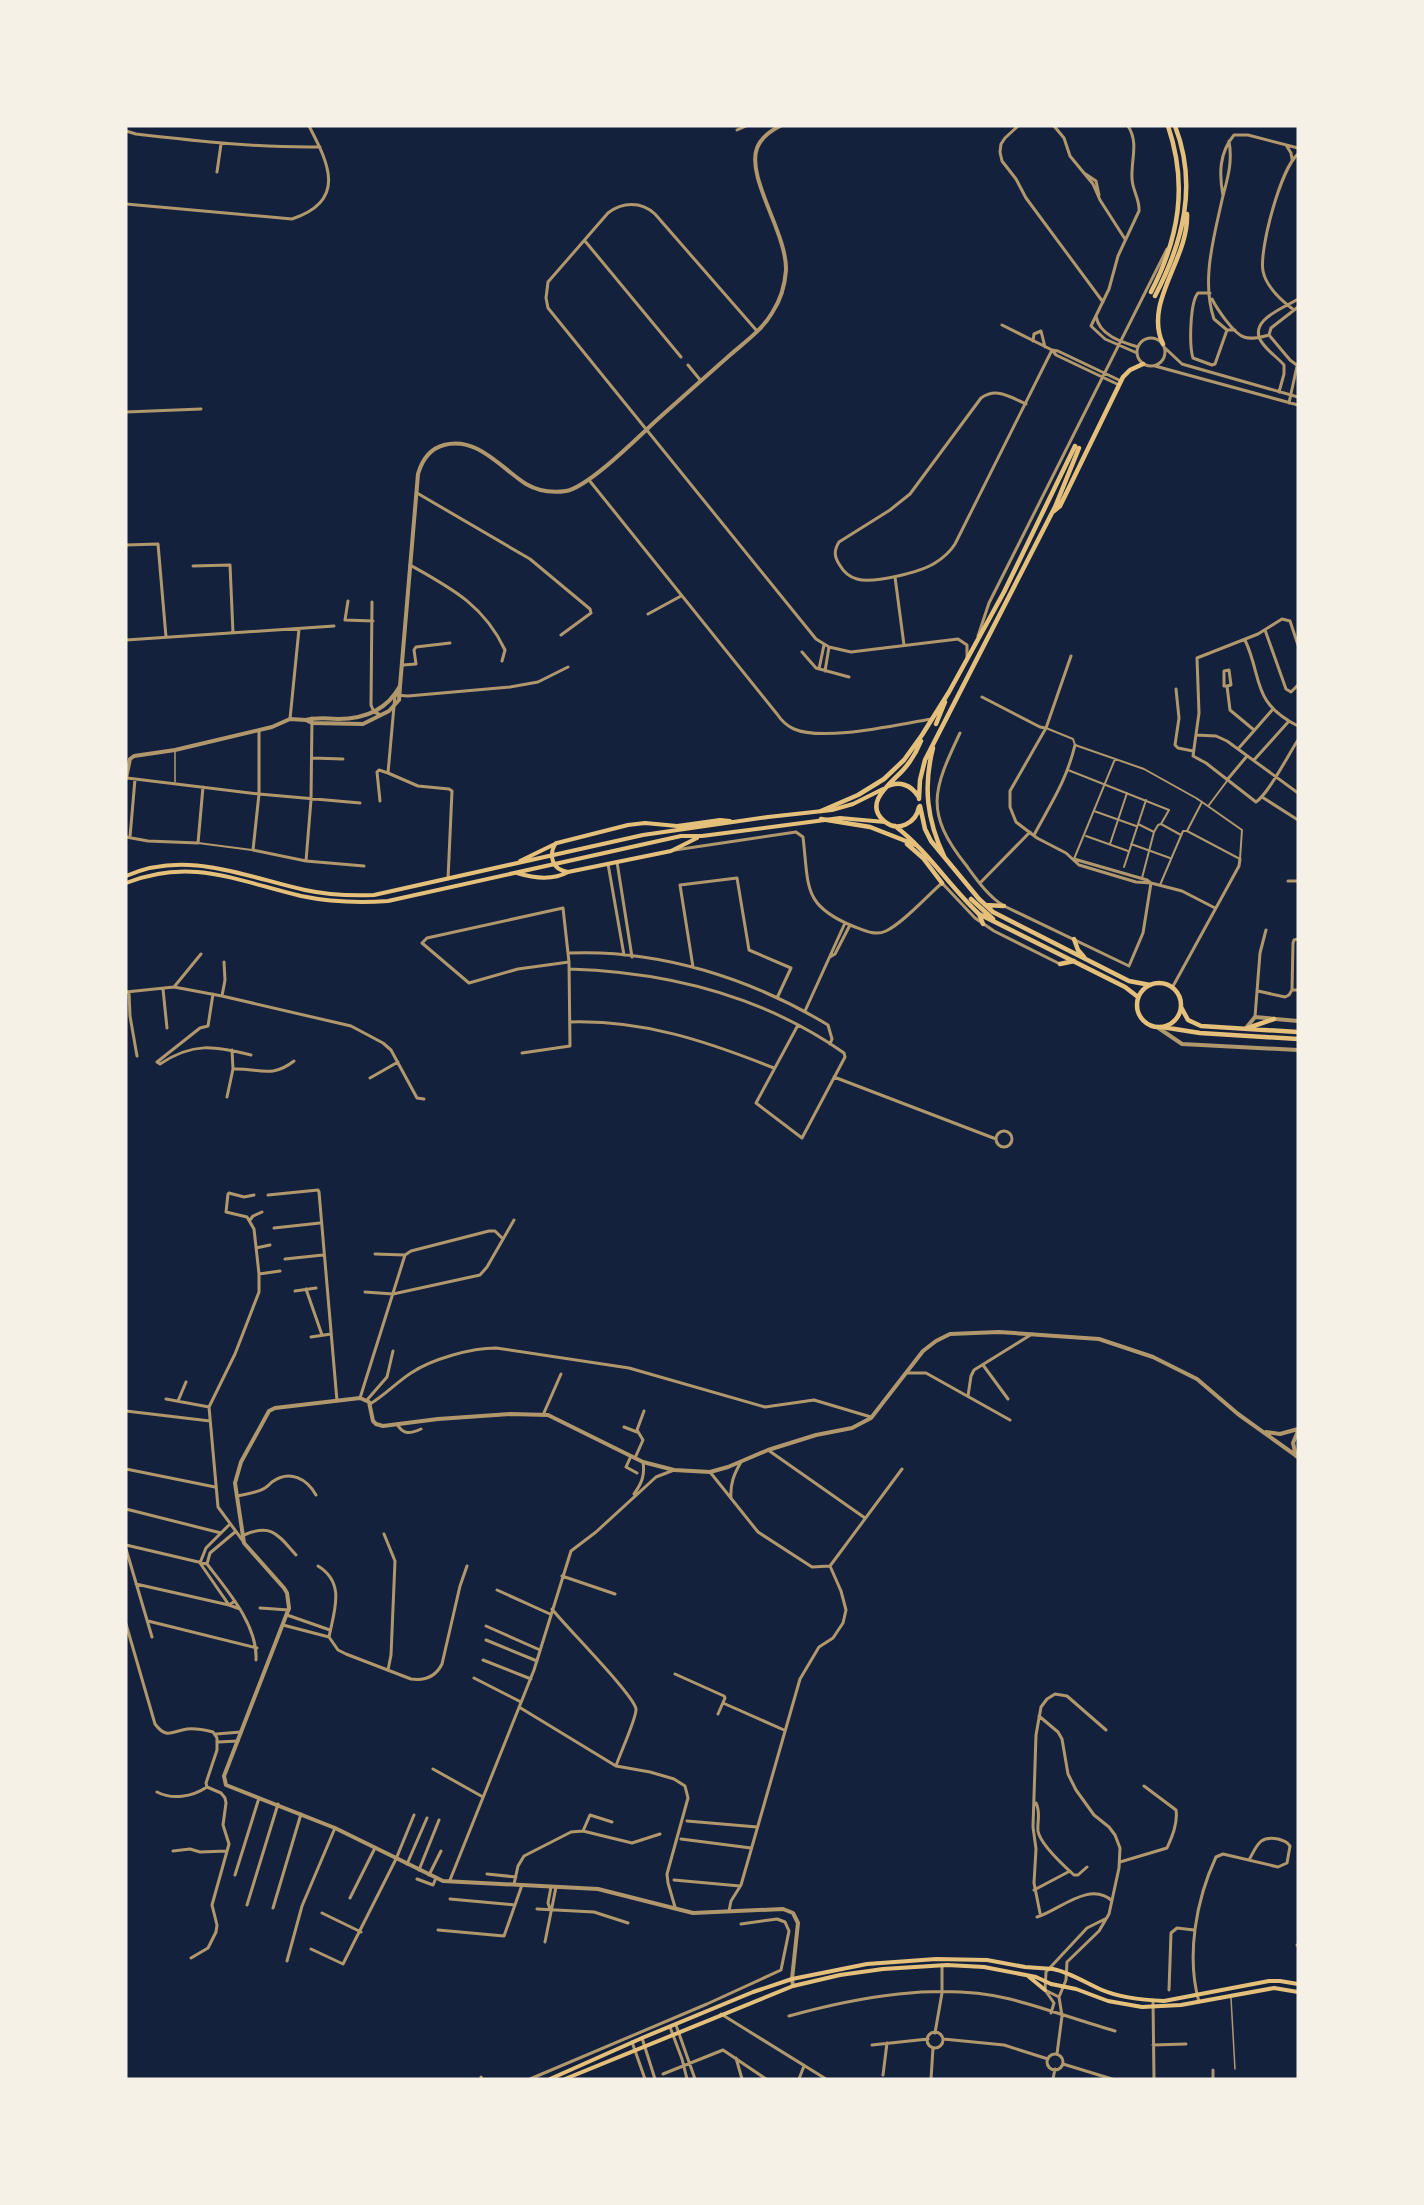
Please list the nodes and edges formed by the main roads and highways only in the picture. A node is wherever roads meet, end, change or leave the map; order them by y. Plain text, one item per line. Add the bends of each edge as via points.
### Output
1 (1168, 126) edge
2 (1175, 126) edge
3 (1186, 208) junction
4 (1164, 346) road end
5 (1143, 363) road end
6 (1052, 512) junction
7 (950, 692) junction
8 (936, 724) dead end
9 (922, 735) junction
10 (933, 745) junction
11 (886, 788) junction
12 (919, 799) junction
13 (920, 806) junction
14 (821, 811) junction
15 (821, 819) junction
16 (739, 822) junction
17 (885, 822) junction
18 (895, 826) junction
19 (702, 836) junction
20 (897, 838) junction
21 (557, 843) junction
22 (918, 845) junction
23 (552, 856) junction
24 (946, 859) junction
25 (514, 864) junction
26 (554, 864) junction
27 (568, 872) junction
28 (516, 873) junction
29 (126, 876) edge
30 (126, 883) edge
31 (942, 883) road end
32 (971, 899) dead end
33 (986, 905) junction
34 (1004, 906) road end
35 (979, 914) junction
36 (983, 924) road end
37 (1000, 924) junction
38 (1074, 939) road end
39 (1074, 961) junction
40 (1088, 961) junction
41 (1060, 964) road end
42 (1150, 985) junction
43 (1138, 998) junction
44 (1180, 1004) junction
45 (1274, 1019) road end
46 (1160, 1027) junction
47 (1245, 1029) junction
48 (1298, 1032) edge
49 (1298, 1039) edge
50 (1028, 1975) junction
51 (1298, 1984) edge
52 (1045, 1990) road end
53 (1298, 1992) edge
54 (550, 2079) edge
55 (565, 2079) edge

1 - 3 main road via 1179,177 1179,208 1153,294 1179,241
2 - 3 main road via 1186,165
3 - 4 main road via 1181,248 1158,310
5 - 6 main road via 1130,369 1119,382 1060,506
6 - 7 main road via 1077,447
6 - 10 main road
7 - 8 main road
7 - 9 main road
9 - 11 main road via 910,762
9 - 14 main road via 885,779
10 - 12 main road via 922,769
10 - 24 main road via 927,800 935,835
11 - 12 main road via 898,783 909,786
11 - 14 main road via 853,804
11 - 17 main road via 877,805
12 - 13 main road
13 - 18 main road via 912,822
13 - 24 main road via 925,829
14 - 16 main road
15 - 17 main road via 845,817
15 - 19 main road
15 - 20 main road via 870,827
16 - 21 main road via 720,820 677,826 640,823
16 - 23 main road via 643,835
17 - 18 main road
18 - 22 main road
19 - 26 main road
19 - 27 main road via 670,851
20 - 22 main road
20 - 31 main road via 923,858
21 - 23 main road
21 - 25 main road
22 - 35 main road
23 - 25 main road
23 - 26 main road
24 - 33 main road
25 - 29 main road via 389,893 352,896 305,890 232,870 181,864
26 - 27 main road
26 - 28 main road
27 - 28 main road via 539,878
28 - 30 main road via 405,899 362,903 317,899 236,877 200,872 159,872
32 - 37 main road
33 - 34 main road
33 - 40 main road via 1003,918
35 - 36 main road
35 - 37 main road
37 - 39 main road
38 - 40 main road
39 - 41 main road
39 - 43 main road via 1125,987
40 - 42 main road via 1128,981
42 - 43 main road
42 - 44 main road via 1172,988
43 - 46 main road via 1140,1017
44 - 46 main road via 1174,1021
44 - 47 main road via 1184,1014 1201,1026
45 - 47 main road
46 - 49 main road
47 - 48 main road
50 - 52 main road
50 - 53 main road via 1132,2006 1199,2002 1274,1988
50 - 55 main road via 942,1965 840,1975 793,1986
51 - 54 main road via 1269,1981 1153,2000 1111,1993 1066,1973 987,1960 867,1964 792,1979 753,1992

